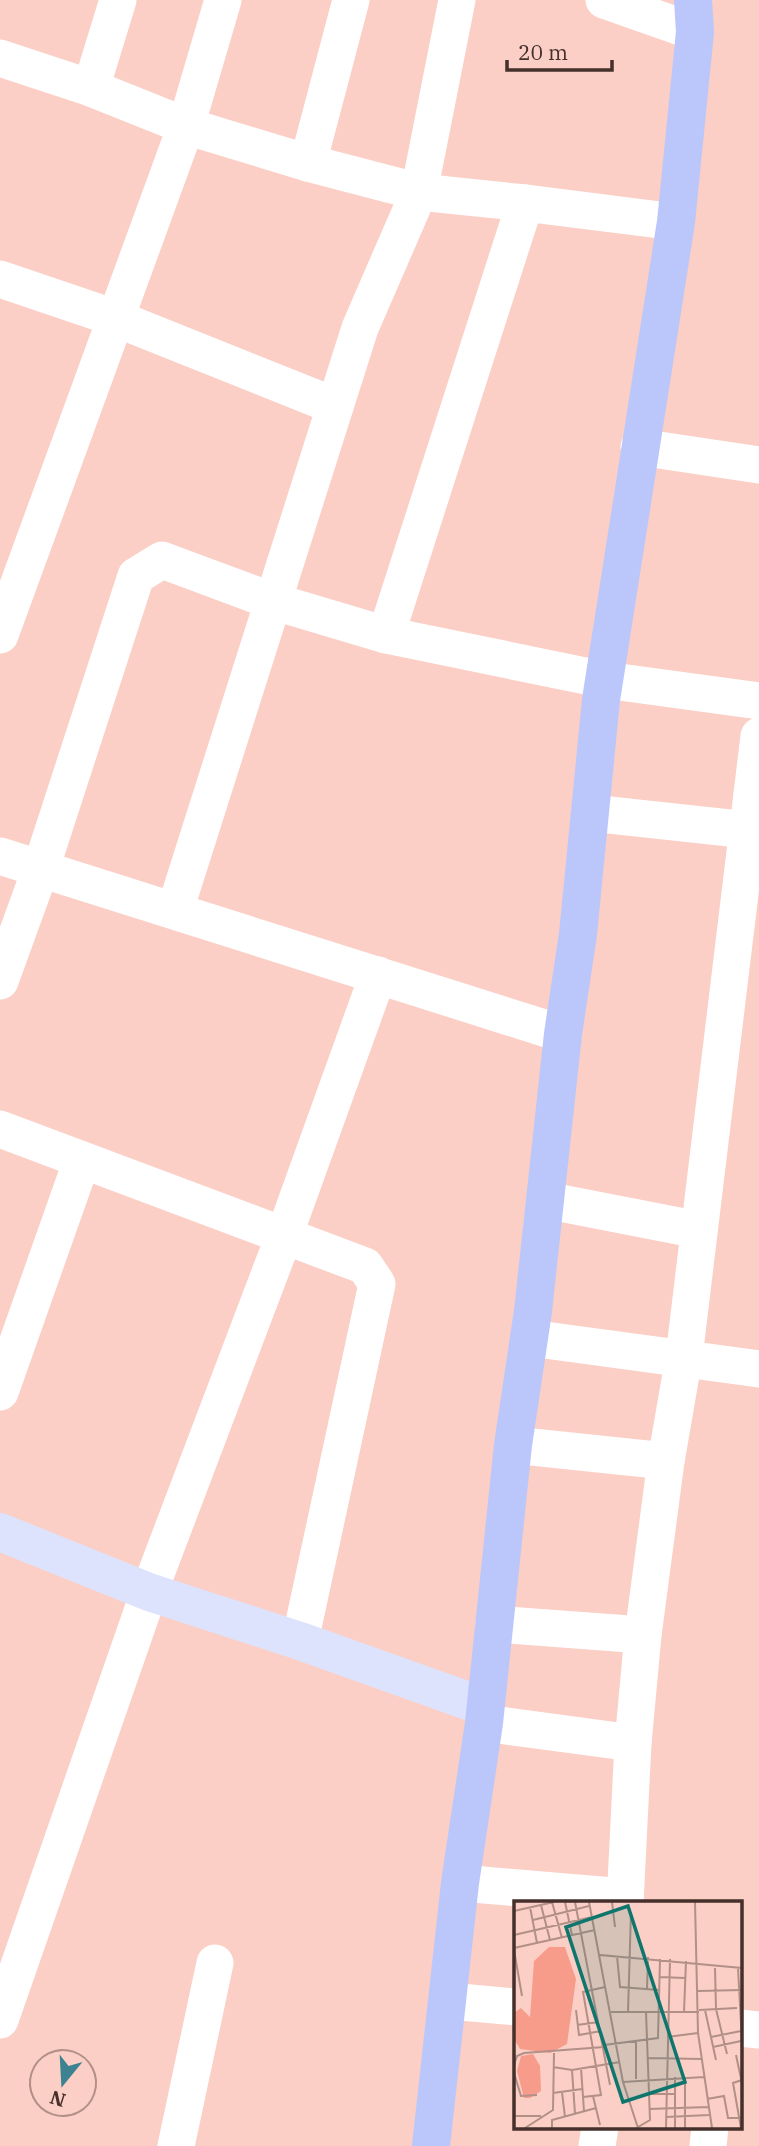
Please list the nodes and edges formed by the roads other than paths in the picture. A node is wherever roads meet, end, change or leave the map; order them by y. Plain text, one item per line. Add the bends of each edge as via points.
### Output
1 (118, 0) edge
2 (223, 0) edge
3 (351, 0) edge
4 (457, 0) edge
5 (604, 0) edge
6 (694, 16) edge
7 (0, 58) edge
8 (91, 88) junction
9 (186, 126) junction
10 (308, 163) junction
11 (419, 192) junction
12 (525, 203) junction
13 (676, 222) junction
14 (0, 279) edge
15 (115, 317) junction
16 (335, 406) junction
17 (639, 447) junction
18 (759, 465) edge
19 (15, 556) edge
20 (272, 601) junction
21 (0, 635) edge
22 (386, 635) junction
23 (605, 680) junction
24 (759, 701) edge
25 (759, 736) edge
26 (591, 813) junction
27 (750, 854) edge
28 (0, 856) edge
29 (41, 868) junction
30 (175, 910) junction
31 (378, 975) junction
32 (745, 975) edge
33 (0, 981) edge
34 (563, 1034) junction
35 (0, 1129) edge
36 (82, 1160) junction
37 (545, 1200) junction
38 (699, 1230) junction
39 (284, 1236) junction
40 (530, 1338) junction
41 (684, 1357) junction
42 (759, 1369) edge
43 (0, 1392) edge
44 (513, 1445) junction
45 (666, 1461) junction
46 (0, 1532) edge
47 (149, 1592) junction
48 (494, 1624) junction
49 (643, 1635) junction
50 (300, 1641) junction
51 (484, 1715) junction
52 (633, 1743) junction
53 (460, 1883) junction
54 (625, 1900) edge
55 (215, 1963) dead end
56 (449, 2001) junction
57 (514, 2007) edge
58 (0, 2020) edge
59 (600, 2128) edge
60 (710, 2128) edge
61 (176, 2146) edge
62 (431, 2146) edge
63 (597, 2146) edge
64 (709, 2146) edge

1 - 8 street
2 - 9 street
3 - 10 street
4 - 11 street
5 - 6 street
6 - 13 main road
7 - 8 street
8 - 9 street
9 - 10 street
9 - 15 street
10 - 11 street
11 - 12 street
11 - 16 street via 360,328
12 - 13 street
12 - 22 street
13 - 17 main road
14 - 15 street
15 - 16 street
15 - 19 street
16 - 20 street
17 - 18 street
17 - 23 main road
19 - 21 street
20 - 22 street
20 - 29 street via 162,560 136,576
20 - 30 street
22 - 23 street
23 - 24 street
23 - 26 main road
25 - 27 street
26 - 27 street
26 - 34 main road
27 - 32 street
28 - 29 street
29 - 30 street
29 - 33 street
30 - 31 street
31 - 34 street
31 - 39 street
32 - 38 street
34 - 37 main road
35 - 36 street
36 - 39 street
36 - 43 street
37 - 38 street
37 - 40 main road
38 - 41 street
39 - 47 street
39 - 50 street via 365,1266 377,1284
40 - 41 street
40 - 44 main road
41 - 42 street
41 - 45 street
44 - 45 street
44 - 48 main road
45 - 49 street
46 - 47 street
47 - 50 street
47 - 58 street
48 - 49 street
48 - 51 main road
49 - 52 street
50 - 51 street
51 - 52 street
51 - 53 main road
52 - 54 street
53 - 54 street
53 - 56 main road
55 - 61 street
56 - 57 street
56 - 62 main road
59 - 63 street
60 - 64 street

